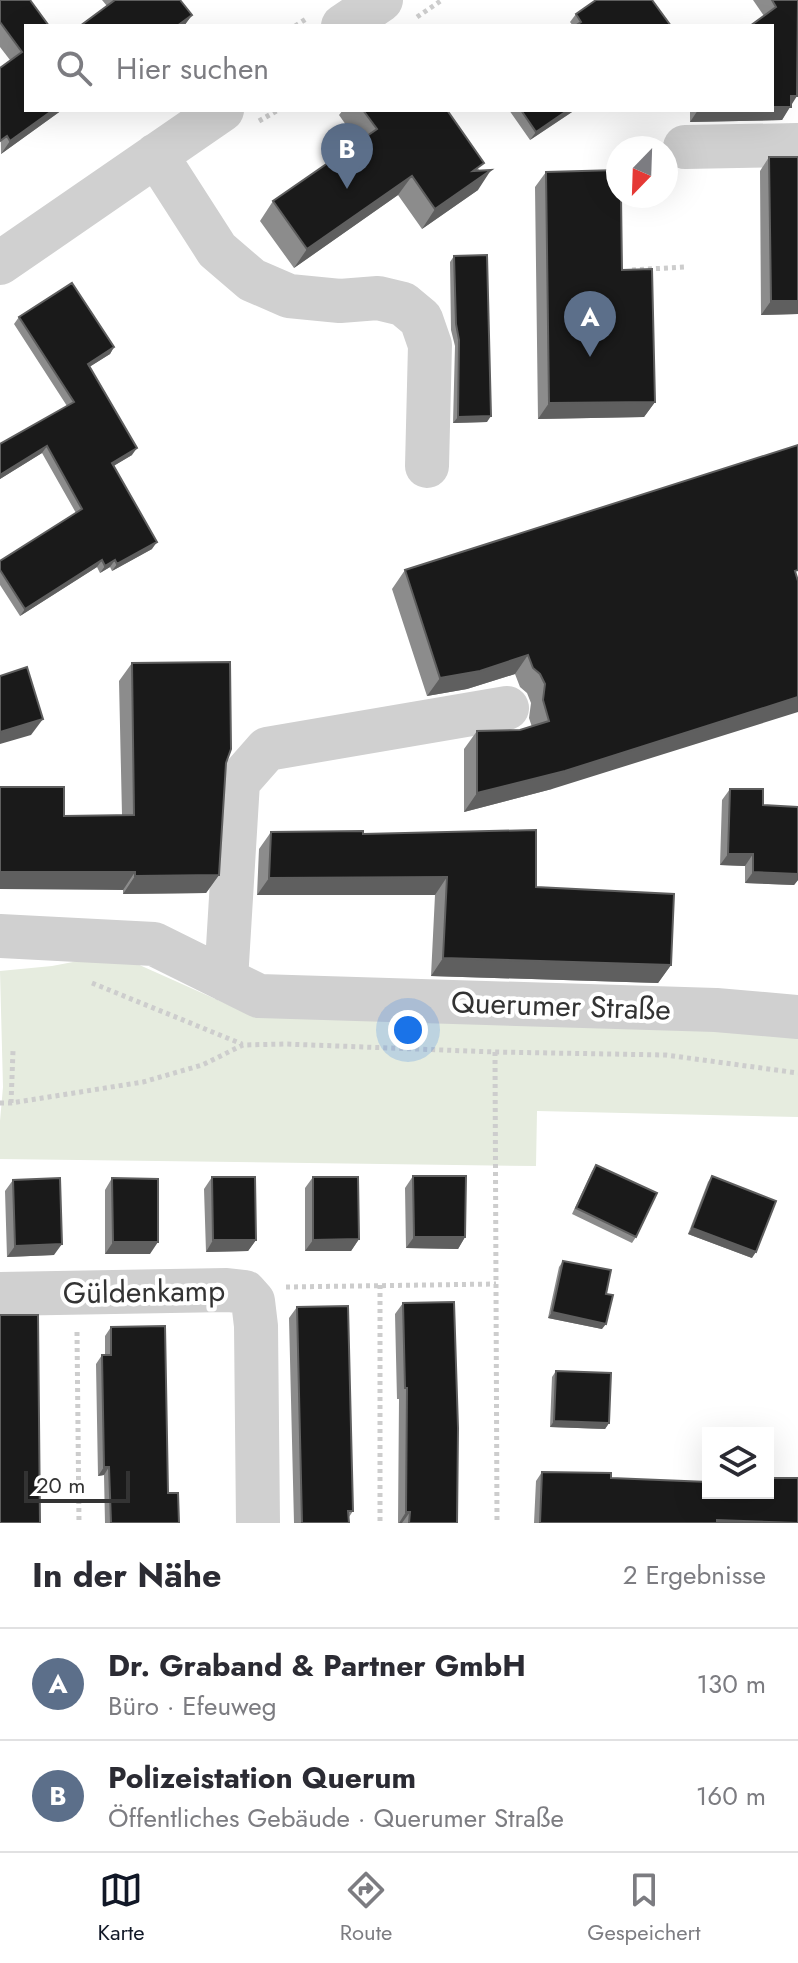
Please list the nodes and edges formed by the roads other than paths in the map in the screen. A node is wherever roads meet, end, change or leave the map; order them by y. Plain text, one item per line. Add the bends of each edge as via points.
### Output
1 (399, 9) edge
2 (350, 24) edge
3 (219, 112) edge
4 (798, 145) edge
5 (685, 147) dead end
6 (156, 155) junction
7 (0, 263) edge
8 (427, 466) dead end
9 (507, 708) dead end
10 (0, 936) edge
11 (226, 980) junction
12 (798, 1017) edge
13 (0, 1294) edge
14 (258, 1523) edge

1 - 2 street
3 - 6 street
4 - 5 street
6 - 7 street
6 - 8 street via 217,250 252,280 289,296 378,298 403,304 421,319 430,345
9 - 11 street via 267,749 238,782
10 - 11 street, Querumer Straße via 154,944
11 - 12 street, Querumer Straße via 259,996
13 - 14 street, Güldenkamp via 245,1292 253,1301 256,1326

